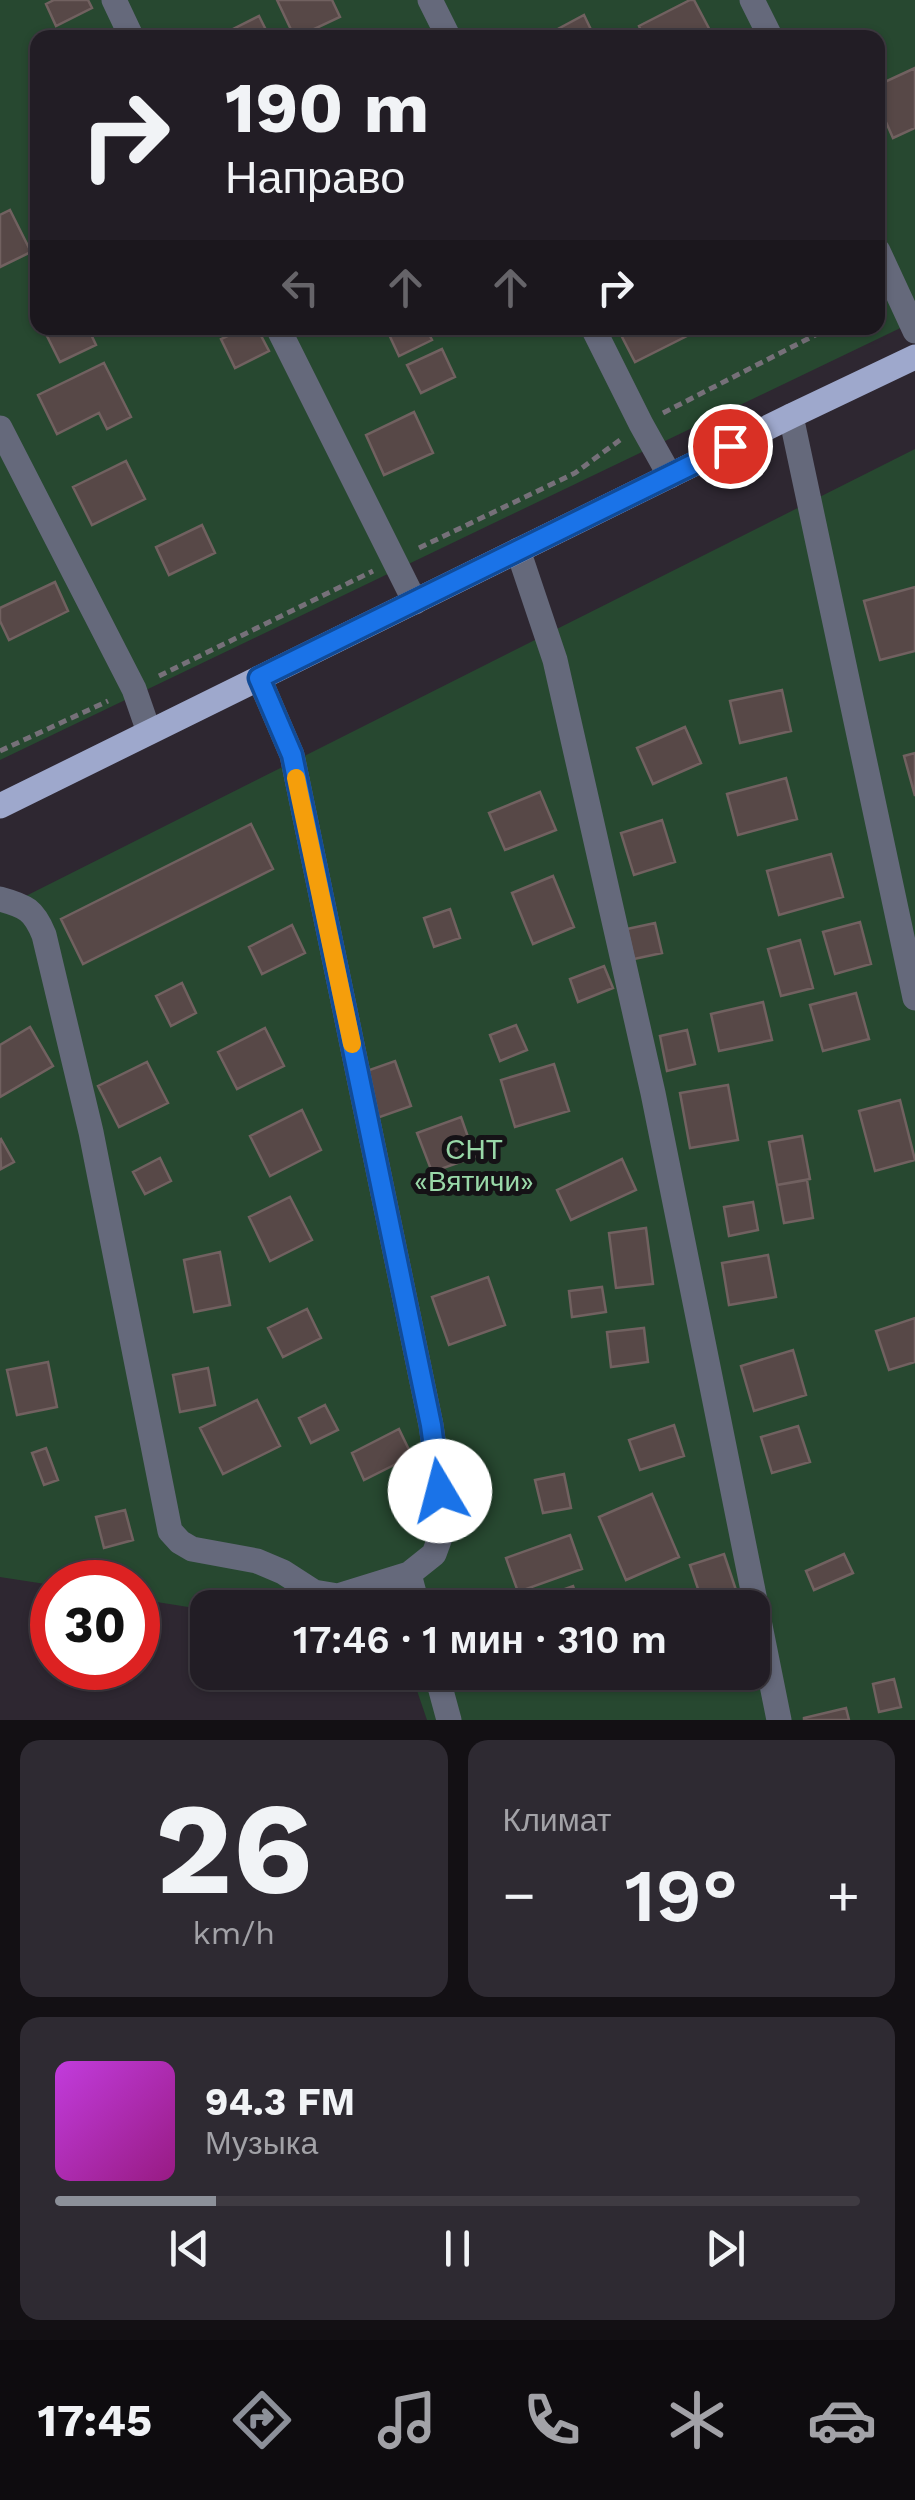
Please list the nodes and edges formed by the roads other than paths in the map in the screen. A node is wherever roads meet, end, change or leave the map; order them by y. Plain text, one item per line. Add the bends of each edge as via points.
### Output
1 (114, 0) edge
2 (430, 0) edge
3 (752, 0) edge
4 (128, 30) edge
5 (445, 30) edge
6 (767, 30) edge
7 (885, 266) edge
8 (915, 331) edge
9 (282, 335) edge
10 (596, 335) edge
11 (915, 358) edge
12 (791, 416) junction
13 (0, 428) edge
14 (670, 476) junction
15 (518, 550) junction
16 (415, 602) junction
17 (259, 678) junction
18 (150, 732) junction
19 (0, 806) edge
20 (0, 899) edge
21 (915, 998) edge
22 (409, 1574) junction
23 (413, 1590) edge
24 (441, 1690) edge
25 (450, 1720) edge
26 (778, 1720) edge

1 - 4 street
2 - 5 street
3 - 6 street
7 - 8 street
9 - 16 street
10 - 14 street
11 - 12 main road
12 - 14 main road
12 - 21 street
13 - 18 street via 134,688
14 - 15 main road
15 - 16 main road
15 - 26 street via 555,660 653,1093
16 - 17 main road
17 - 18 main road
17 - 22 street via 292,755 431,1425 445,1524 434,1554
18 - 19 main road
20 - 22 street via 36,916 44,935 91,1132 170,1531 192,1549 257,1561 314,1592 338,1596
22 - 23 street
24 - 25 street

